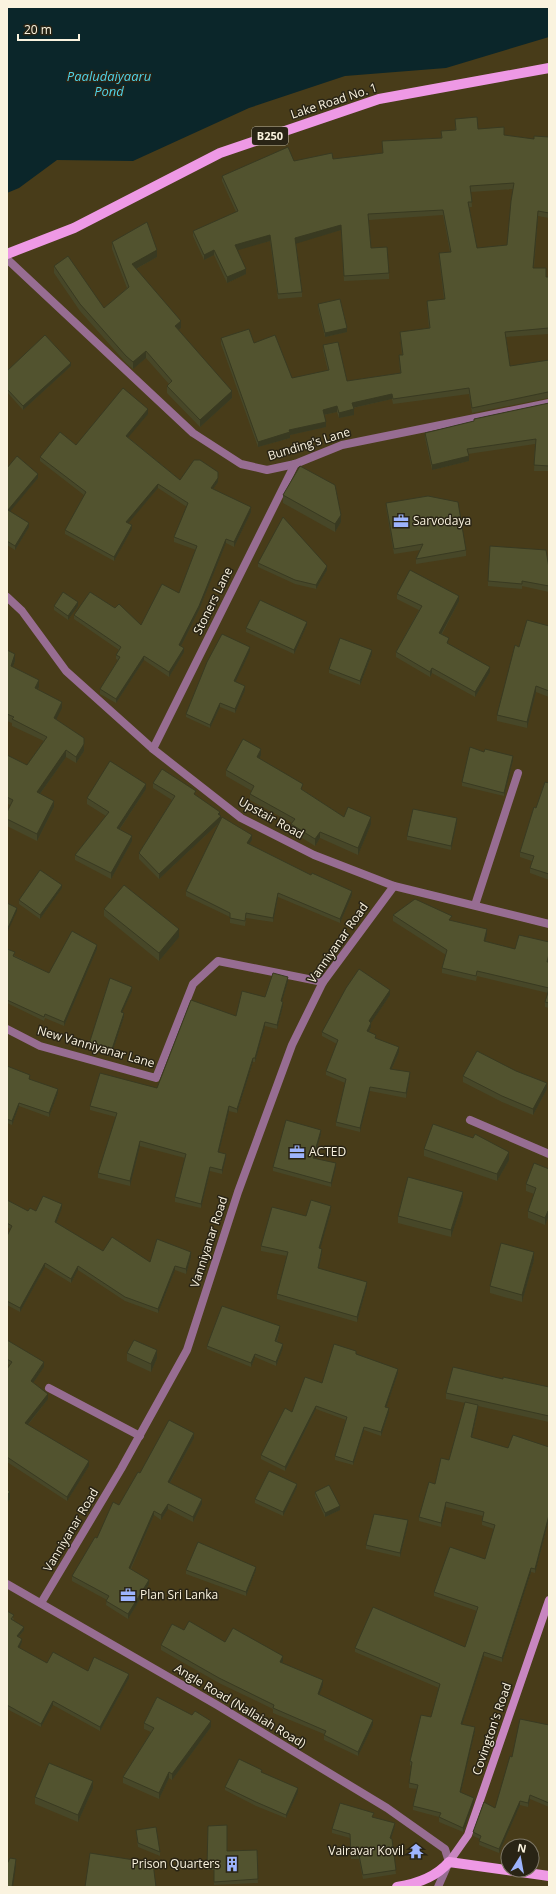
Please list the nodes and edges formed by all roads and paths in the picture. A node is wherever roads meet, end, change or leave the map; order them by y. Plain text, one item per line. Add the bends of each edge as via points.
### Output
1 (549, 68) edge
2 (7, 254) edge
3 (7, 259) edge
4 (549, 403) edge
5 (295, 464) junction
6 (7, 597) edge
7 (153, 749) junction
8 (518, 773) dead end
9 (394, 886) junction
10 (475, 905) junction
11 (549, 924) edge
12 (323, 982) junction
13 (7, 1029) edge
14 (470, 1120) dead end
15 (549, 1154) edge
16 (49, 1388) dead end
17 (140, 1436) junction
18 (7, 1584) edge
19 (549, 1600) edge
20 (41, 1603) junction
21 (449, 1862) junction
22 (549, 1876) edge
23 (397, 1887) edge
24 (438, 1887) edge

1 - 2 main road, Lake Road No. 1 / B250 via 379,99 220,153 74,228
3 - 5 street, Bunding's Lane via 193,433 241,464 267,470
4 - 5 street, Bunding's Lane via 342,445
5 - 7 street, Stoners Lane
6 - 7 street, Upstair Road via 22,611 66,671
7 - 9 street, Upstair Road via 241,818 314,855
8 - 10 street
9 - 10 street, Upstair Road
9 - 12 street, Vanniyanar Road
10 - 11 street, Upstair Road
12 - 13 street, New Vanniyanar Lane via 218,961 193,984 156,1078 40,1046
12 - 17 street, Vanniyanar Road via 292,1045 238,1192 187,1350
14 - 15 street
16 - 17 street
17 - 20 street, Vanniyanar Road
18 - 20 street, Angle Road (Nallaiah Road)
19 - 21 main road, Covington's Road via 468,1835
20 - 21 street, Angle Road (Nallaiah Road) via 387,1808 445,1849
21 - 22 main road
21 - 23 main road via 442,1870 413,1885
21 - 24 street

